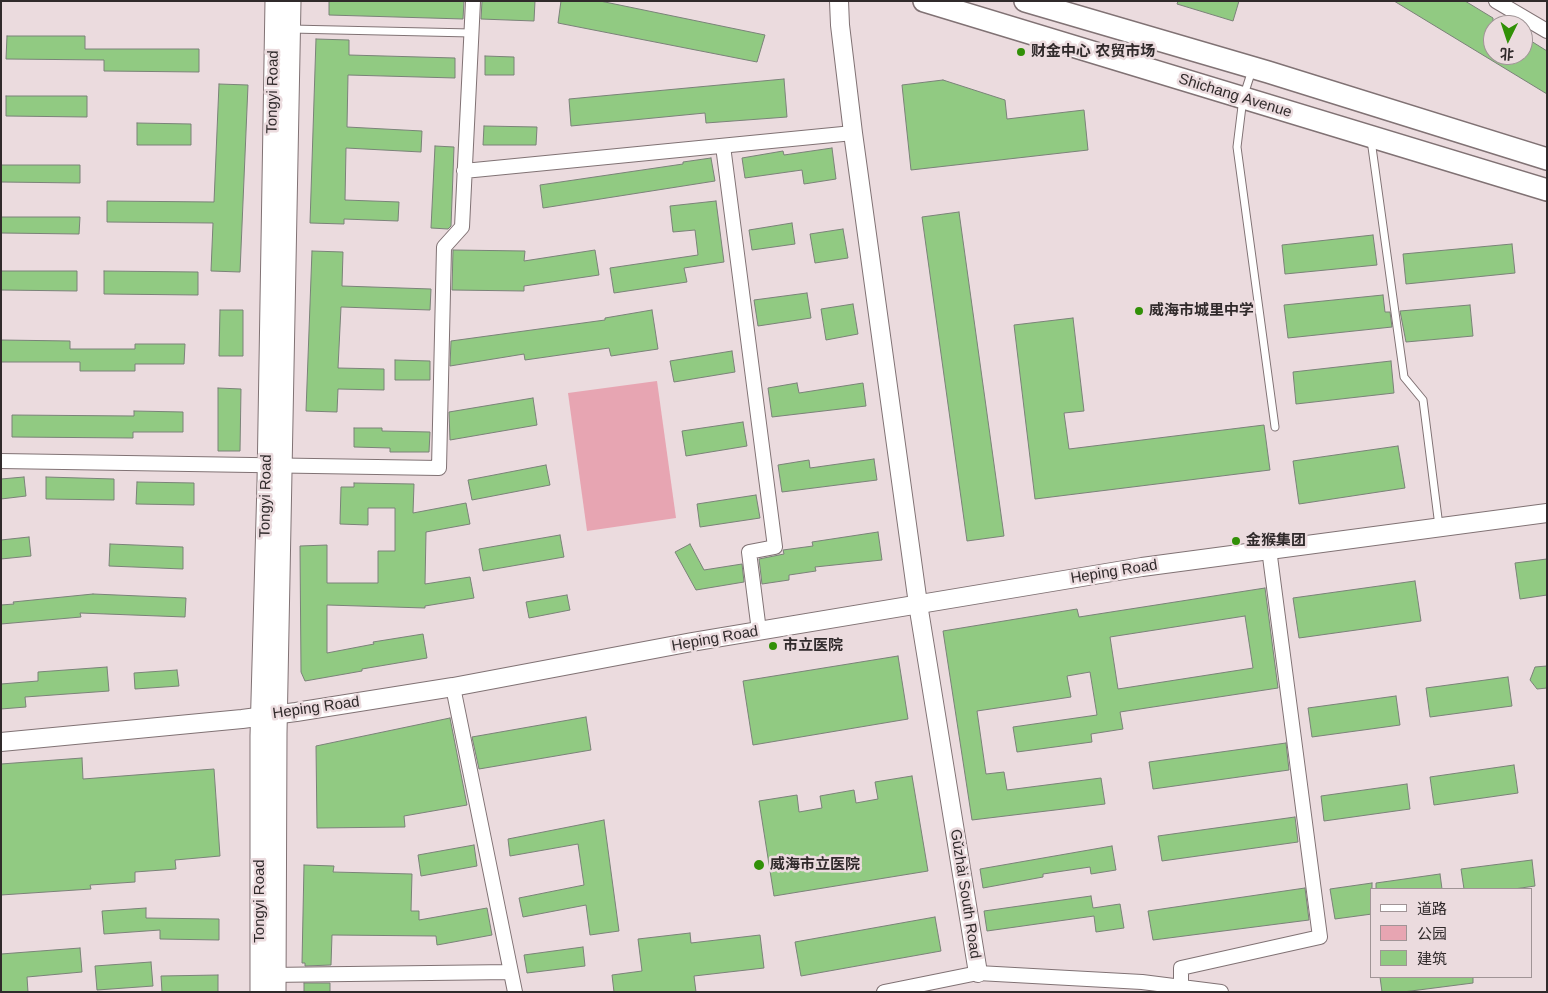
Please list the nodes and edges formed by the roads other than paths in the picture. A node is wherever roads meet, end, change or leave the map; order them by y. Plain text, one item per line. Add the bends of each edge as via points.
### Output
1 (275, 1) edge
2 (291, 1) edge
3 (473, 1) edge
4 (839, 1) edge
5 (924, 1) edge
6 (1026, 1) edge
7 (1496, 1) edge
8 (290, 29) junction
9 (1547, 31) edge
10 (471, 33) junction
11 (1252, 68) junction
12 (1243, 98) junction
13 (853, 133) junction
14 (1370, 137) junction
15 (723, 146) junction
16 (1547, 159) edge
17 (464, 171) junction
18 (1547, 190) edge
19 (1275, 427) dead end
20 (1, 461) edge
21 (276, 467) junction
22 (1547, 512) edge
23 (1439, 526) junction
24 (1269, 549) junction
25 (918, 604) junction
26 (759, 631) junction
27 (453, 687) junction
28 (269, 715) junction
29 (1, 742) edge
30 (511, 972) junction
31 (978, 973) junction
32 (268, 983) edge
33 (1181, 986) junction
34 (515, 992) edge
35 (884, 992) edge
36 (1222, 992) edge

1 - 21 main road, Tongyi Road
2 - 8 main road, Tongyi Road
3 - 10 street
4 - 13 street, Gǔzhài South Road
5 - 12 main road, Shichang Avenue
6 - 11 main road, Shichang Avenue
7 - 9 street
8 - 10 lane
8 - 21 main road, Tongyi Road
10 - 17 street
11 - 12 lane
11 - 16 main road, Shichang Avenue
12 - 14 main road, Shichang Avenue
12 - 19 lane via 1237,148
13 - 15 street
13 - 25 street, Gǔzhài South Road
14 - 18 main road, Shichang Avenue
14 - 23 lane via 1404,377 1423,400
15 - 17 street
15 - 26 street via 775,547 749,552
17 - 21 street via 462,226 444,247 439,468
20 - 21 street
21 - 28 main road, Tongyi Road
22 - 23 street, Heping Road
23 - 24 street, Heping Road
24 - 25 street, Heping Road
24 - 33 street via 1320,937 1181,968
25 - 26 street, Heping Road
25 - 31 street, Gǔzhài South Road
26 - 27 street, Heping Road
27 - 28 street, Heping Road
27 - 30 street
28 - 29 street, Heping Road
28 - 32 main road, Tongyi Road
30 - 32 street
30 - 34 street
31 - 33 street, Gǔzhài South Road
31 - 35 street
33 - 36 street, Gǔzhài South Road

